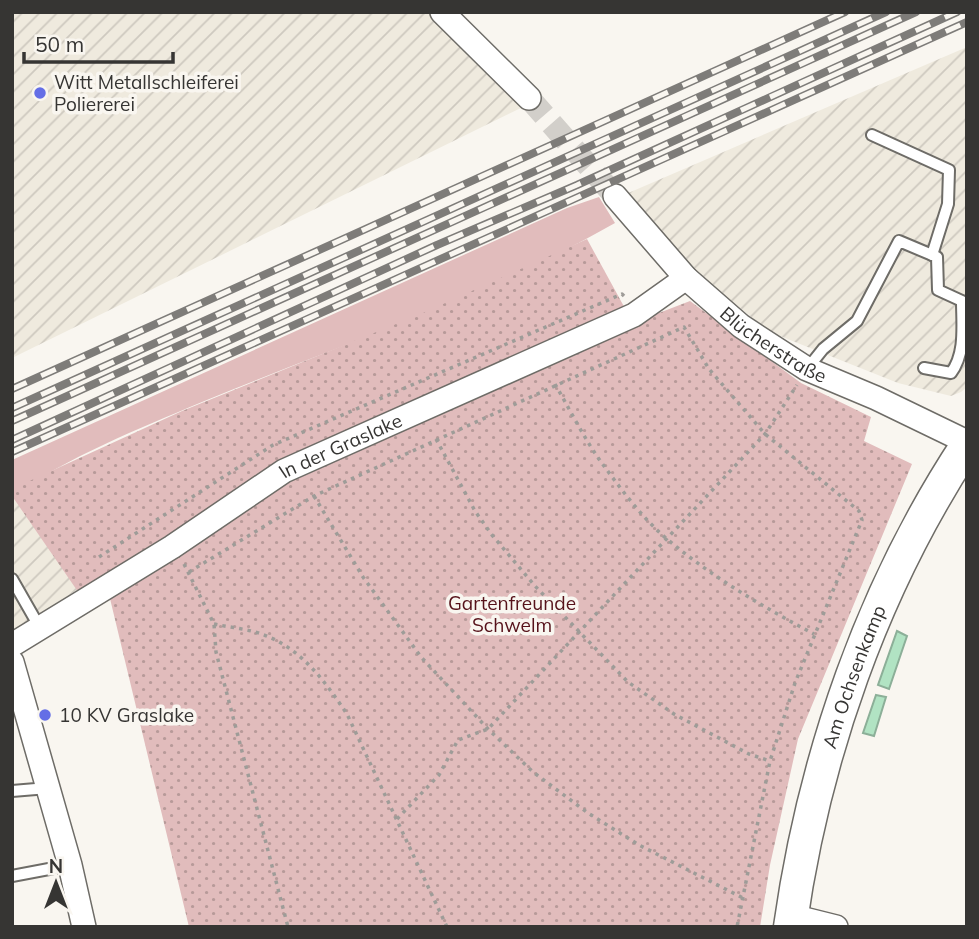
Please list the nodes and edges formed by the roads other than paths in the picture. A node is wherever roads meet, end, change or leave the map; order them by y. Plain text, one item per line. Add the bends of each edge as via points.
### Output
1 (442, 12) edge
2 (529, 98) tunnel mouth
3 (872, 135) dead end
4 (615, 196) tunnel mouth
5 (932, 255) junction
6 (686, 278) junction
7 (924, 368) dead end
8 (807, 369) junction
9 (967, 444) edge
10 (12, 579) edge
11 (40, 628) junction
12 (12, 645) edge
13 (12, 662) edge
14 (49, 788) junction
15 (12, 791) edge
16 (71, 865) junction
17 (12, 876) edge
18 (791, 921) edge
19 (84, 927) edge
20 (836, 927) edge

1 - 2 street
3 - 5 lane via 949,170 948,204
4 - 6 street, Blücherstraße
5 - 7 lane via 937,257 938,290 962,301 962,345 951,373
5 - 8 lane via 899,241 857,321
6 - 8 street, Blücherstraße via 741,326
6 - 11 street, In der Graslake via 634,314 284,471
8 - 9 street, Blücherstraße
9 - 18 main road, Am Ochsenkamp via 912,537 854,670 810,818
10 - 11 lane
11 - 12 street, In der Graslake
13 - 14 street
14 - 15 lane
14 - 16 street
16 - 17 lane
16 - 19 street
18 - 20 street

